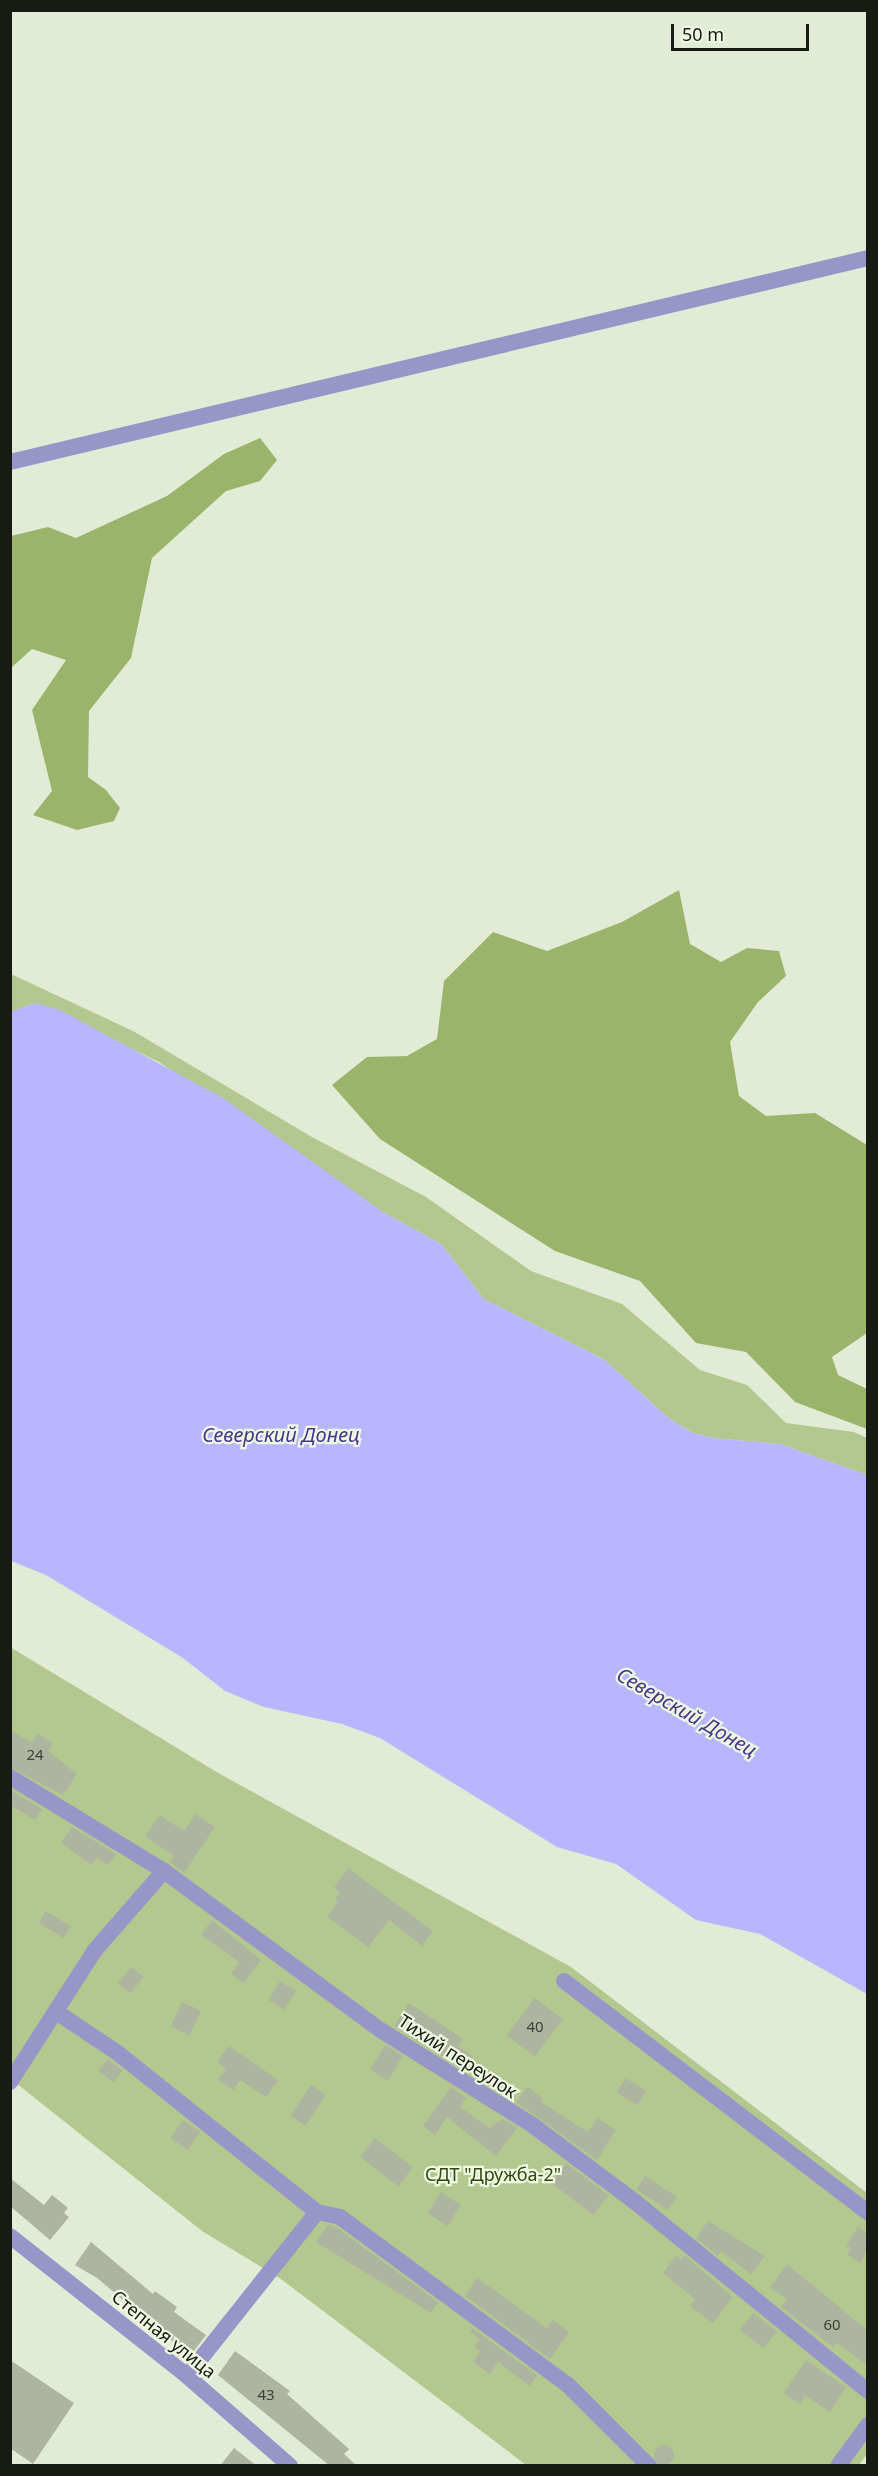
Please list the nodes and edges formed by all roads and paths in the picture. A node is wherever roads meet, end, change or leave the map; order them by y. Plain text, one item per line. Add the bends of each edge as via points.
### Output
1 (867, 258) edge
2 (10, 462) edge
3 (10, 1777) edge
4 (164, 1871) junction
5 (564, 1981) dead end
6 (58, 2013) junction
7 (10, 2082) edge
8 (317, 2212) junction
9 (867, 2213) edge
10 (10, 2236) edge
11 (187, 2376) junction
12 (867, 2391) edge
13 (867, 2425) edge
14 (290, 2466) edge
15 (649, 2466) edge
16 (838, 2466) edge

1 - 2 street
3 - 4 street, Тихий переулок
4 - 6 street via 95,1950
4 - 12 street, Тихий переулок via 382,2031 531,2124 634,2201
5 - 9 street
6 - 7 street
6 - 8 street via 119,2054
8 - 11 street
8 - 15 street via 340,2217 568,2385
10 - 11 street, Степная улица
11 - 14 street, Степная улица
13 - 16 street

